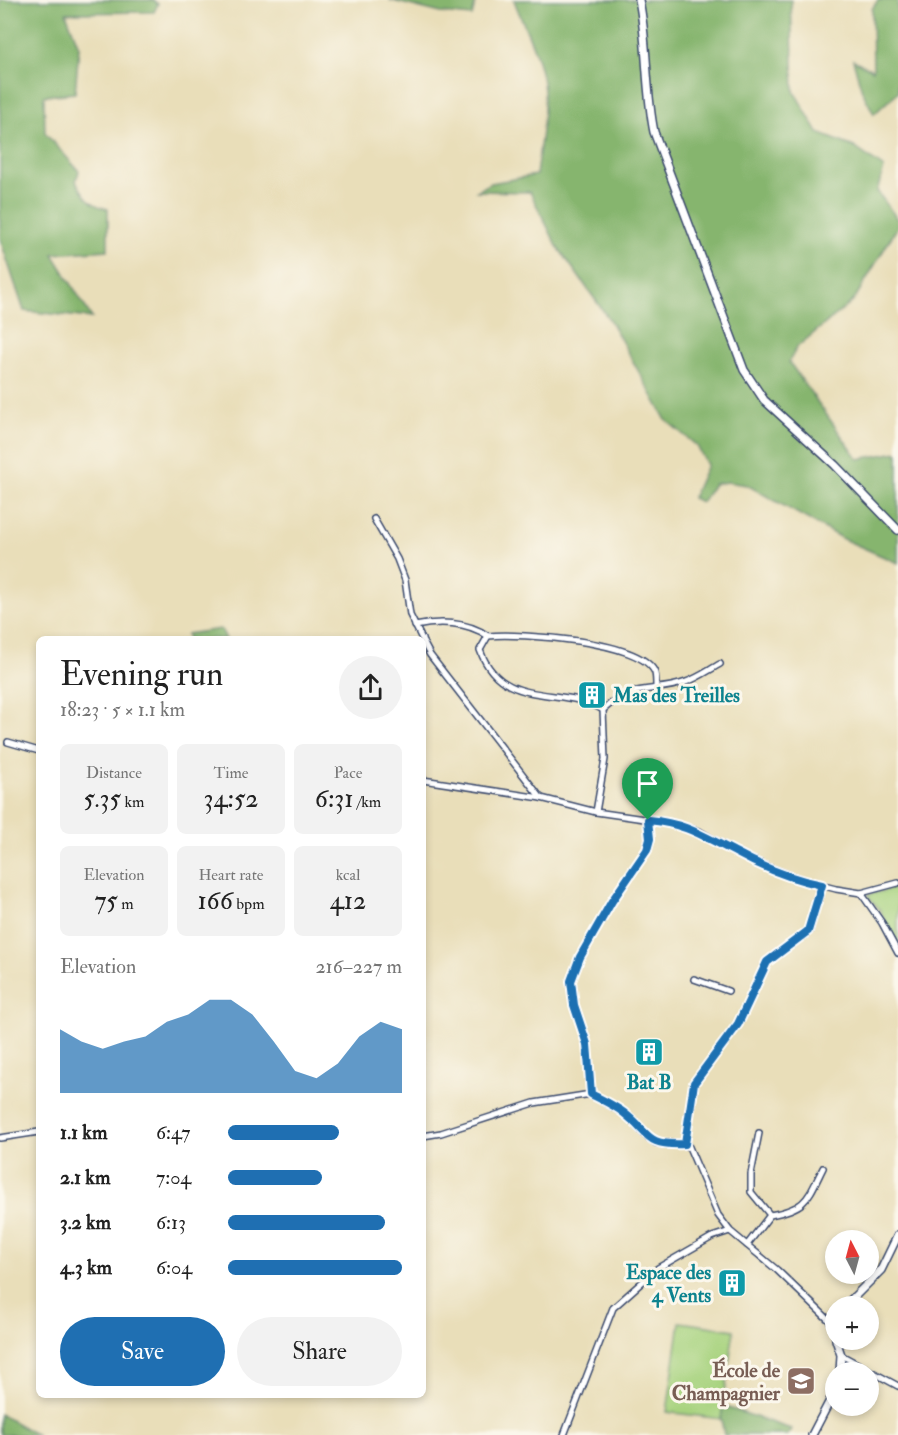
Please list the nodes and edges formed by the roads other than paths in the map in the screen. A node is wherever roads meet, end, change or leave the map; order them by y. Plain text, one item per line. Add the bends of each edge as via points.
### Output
1 (639, 0) edge
2 (374, 519) dead end
3 (898, 530) edge
4 (415, 626) junction
5 (420, 636) edge
6 (488, 636) junction
7 (426, 648) edge
8 (720, 664) dead end
9 (656, 687) junction
10 (603, 710) junction
11 (8, 742) dead end
12 (36, 751) edge
13 (426, 780) edge
14 (541, 798) junction
15 (596, 812) junction
16 (648, 820) junction
17 (898, 883) edge
18 (822, 885) junction
19 (861, 893) junction
20 (898, 953) edge
21 (694, 980) dead end
22 (728, 991) dead end
23 (591, 1094) junction
24 (36, 1132) edge
25 (759, 1133) dead end
26 (426, 1136) edge
27 (0, 1138) edge
28 (685, 1144) junction
29 (823, 1168) dead end
30 (770, 1215) junction
31 (730, 1231) junction
32 (898, 1236) edge
33 (747, 1245) junction
34 (855, 1296) edge
35 (825, 1312) edge
36 (840, 1350) edge
37 (841, 1355) junction
38 (841, 1362) edge
39 (898, 1386) edge
40 (825, 1410) edge
41 (564, 1435) edge
42 (812, 1435) edge

1 - 3 street via 654,132 744,370 764,400
2 - 4 street via 397,559
4 - 5 street
4 - 6 street via 447,622 480,630
6 - 9 street via 567,639 621,650 647,663 655,672
6 - 10 street via 480,650 482,657 511,686 525,693 590,702
7 - 14 street
8 - 9 street via 687,682
9 - 10 street via 634,690
10 - 15 street via 606,759
11 - 12 street
13 - 14 street
14 - 15 street
15 - 16 street
16 - 18 street via 699,831 770,868
16 - 23 street via 647,850 612,901 571,981 587,1044
17 - 19 street
18 - 19 street
18 - 28 street via 808,931 767,962 738,1024 694,1083
19 - 20 street
21 - 22 street
23 - 26 street via 534,1103
23 - 28 street via 627,1115 656,1143
24 - 27 street
25 - 30 street via 751,1192
28 - 31 street via 718,1215
29 - 30 street via 803,1204 784,1214
30 - 33 street
31 - 33 street
31 - 41 street via 658,1268 612,1308
32 - 34 street via 881,1270
33 - 35 street
36 - 37 street
37 - 38 street
37 - 39 street
40 - 42 street

